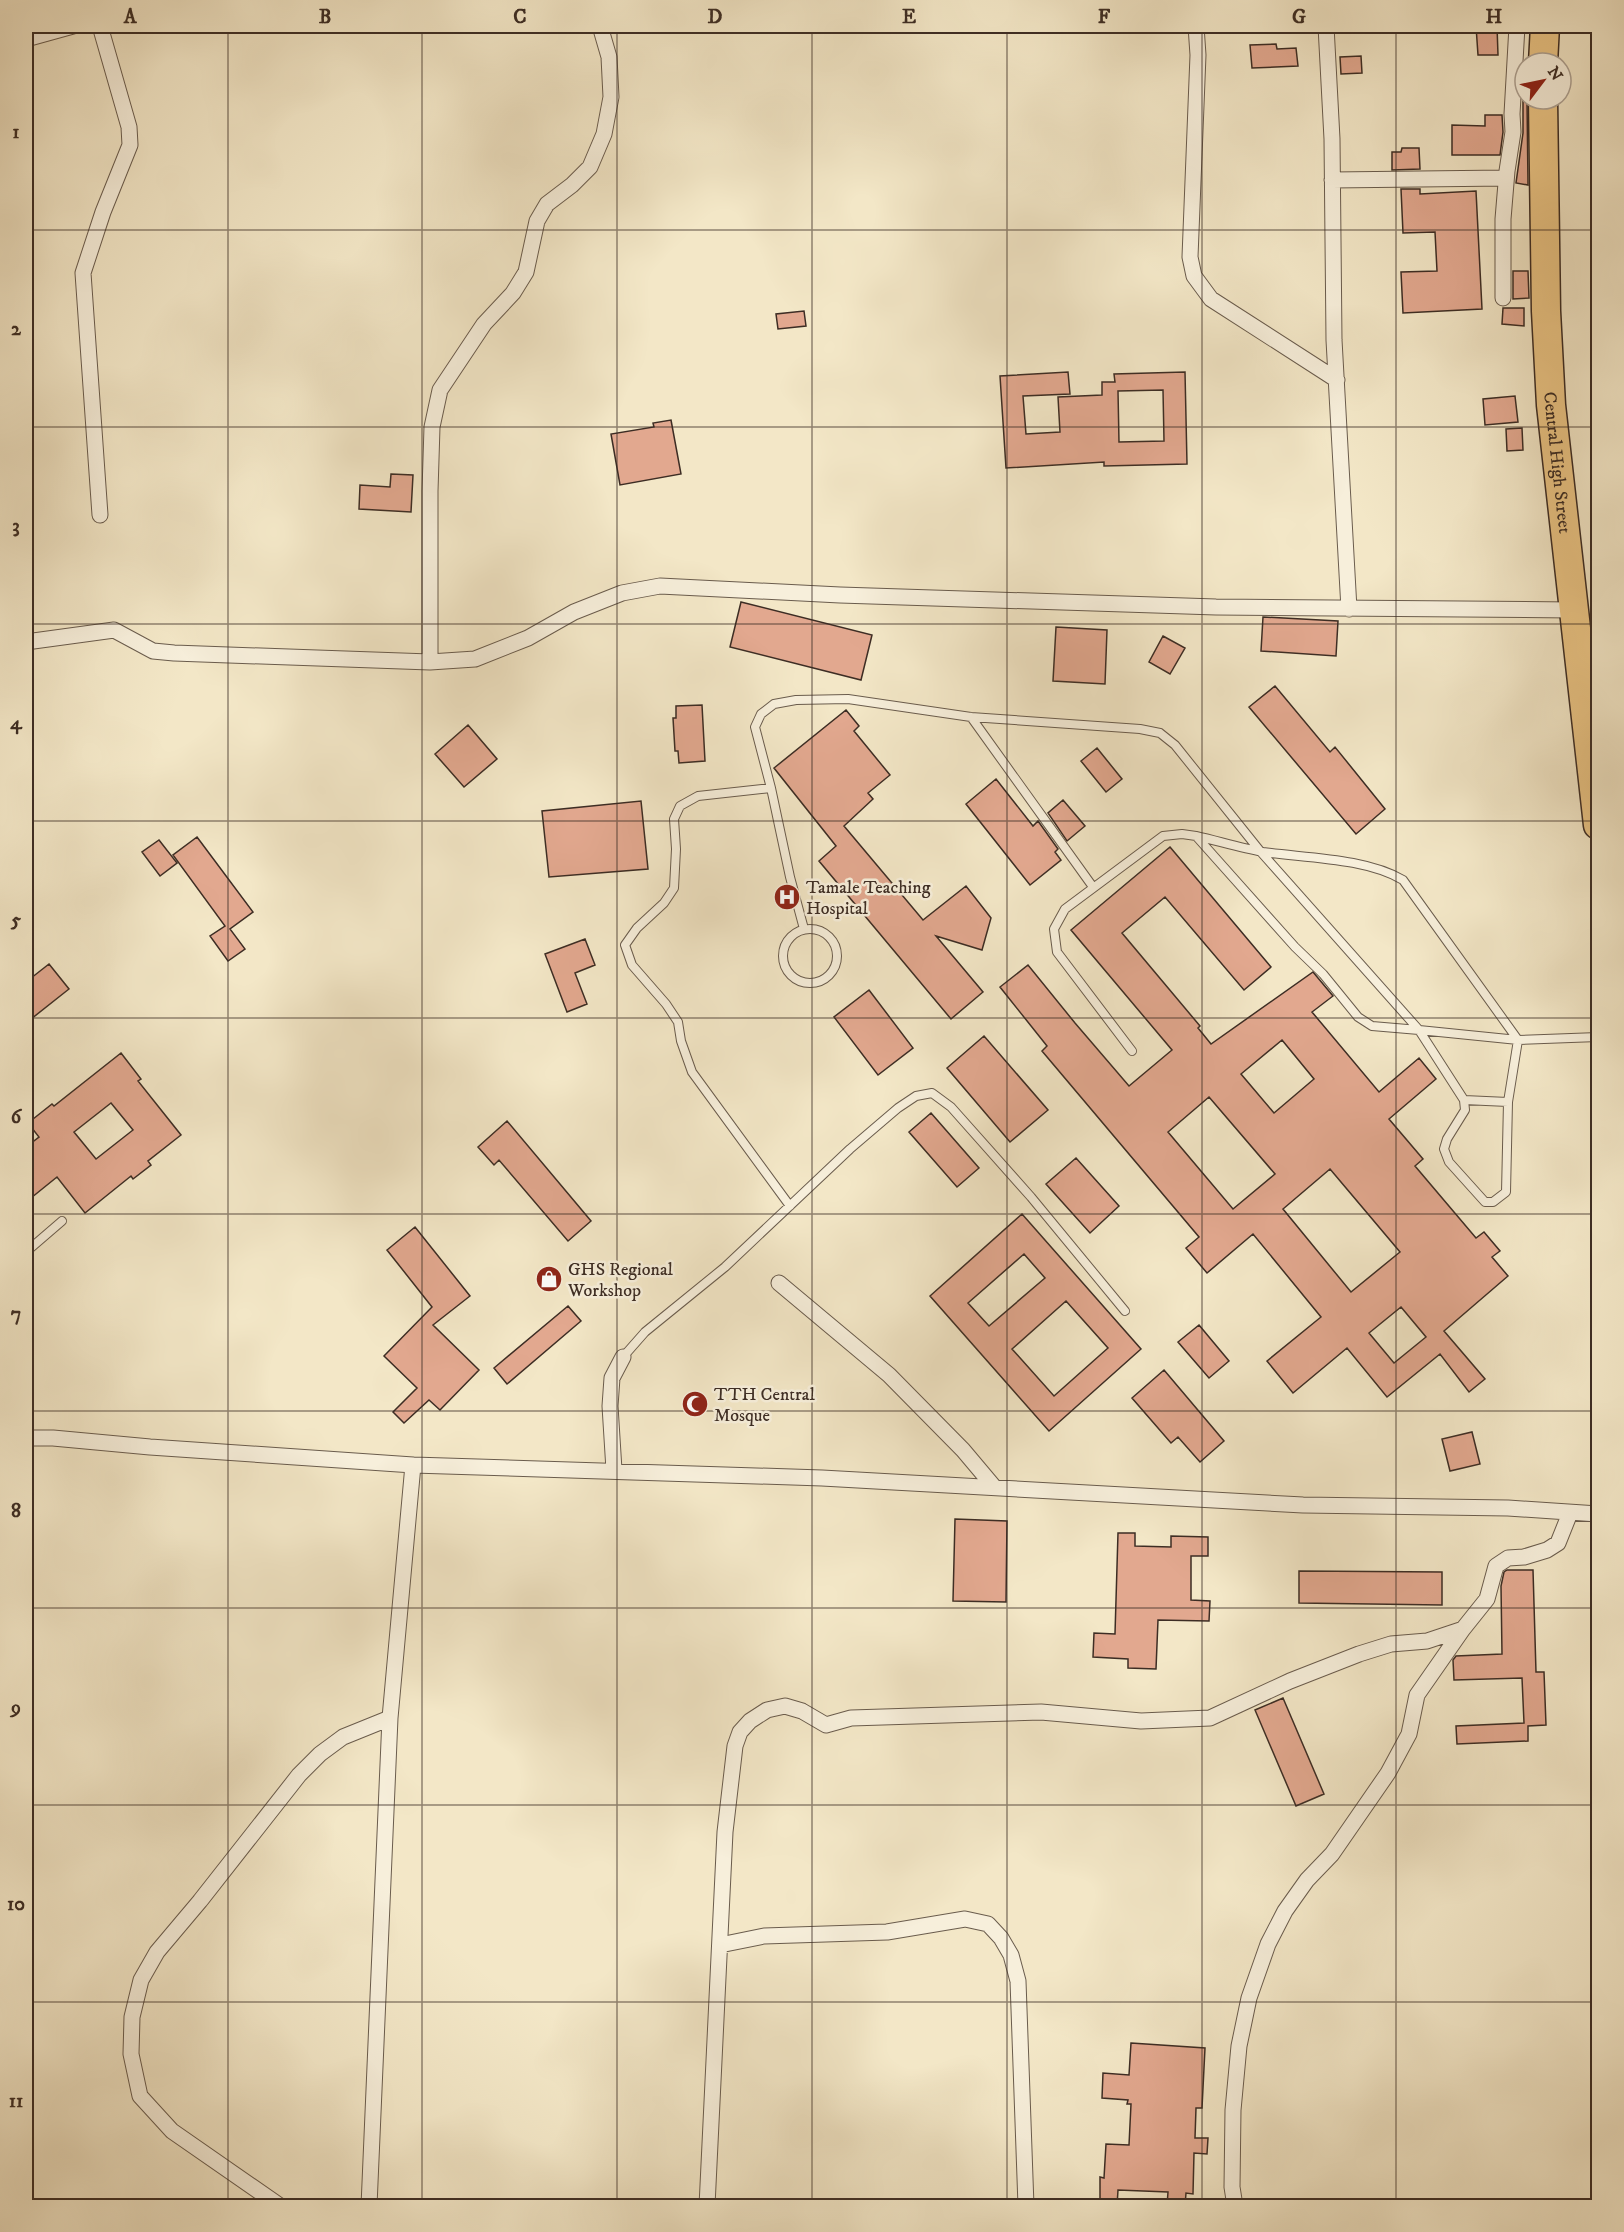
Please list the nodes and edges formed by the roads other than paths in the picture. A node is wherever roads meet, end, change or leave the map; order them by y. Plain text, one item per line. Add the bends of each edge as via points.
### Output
1 (73, 26) edge
2 (100, 26) edge
3 (600, 26) edge
4 (1196, 26) edge
5 (1326, 26) edge
6 (1517, 26) edge
7 (1545, 26) edge
8 (26, 39) edge
9 (1544, 51) edge
10 (1543, 111) edge
11 (1506, 178) junction
12 (1332, 180) junction
13 (1503, 298) dead end
14 (1336, 380) junction
15 (100, 515) dead end
16 (1349, 609) junction
17 (1573, 610) junction
18 (26, 642) edge
19 (430, 662) junction
20 (971, 717) junction
21 (771, 788) junction
22 (1599, 825) edge
23 (1196, 836) junction
24 (1260, 851) junction
25 (1093, 887) junction
26 (804, 929) junction
27 (1419, 1030) junction
28 (1599, 1037) edge
29 (1518, 1040) junction
30 (1132, 1051) dead end
31 (1464, 1100) junction
32 (1508, 1102) junction
33 (1599, 1155) edge
34 (790, 1206) junction
35 (1599, 1212) edge
36 (62, 1221) dead end
37 (1599, 1234) edge
38 (26, 1252) edge
39 (779, 1283) dead end
40 (1125, 1311) dead end
41 (622, 1357) joint
42 (1599, 1409) edge
43 (26, 1438) edge
44 (413, 1465) junction
45 (614, 1470) junction
46 (1599, 1470) edge
47 (995, 1488) junction
48 (1570, 1513) junction
49 (1598, 1518) edge
50 (1463, 1629) junction
51 (390, 1718) junction
52 (720, 1946) junction
53 (280, 2206) edge
54 (368, 2206) edge
55 (707, 2206) edge
56 (1026, 2206) edge
57 (1235, 2206) edge

1 - 8 street
2 - 15 street via 129,127 130,146 83,273
3 - 19 street via 609,57 611,97 604,134 590,167 547,204 537,221 526,272 513,293 484,324 440,390 431,449
4 - 14 street via 1190,257 1194,276 1212,298
5 - 12 street
6 - 11 street via 1513,132
7 - 9 highway
10 - 17 highway, Central High Street via 1550,394
11 - 12 street
11 - 13 street
12 - 14 street
14 - 16 street
16 - 17 street
16 - 19 street via 660,586 603,600 528,638 475,659
17 - 22 highway, Central High Street
18 - 19 street via 114,630 153,651
20 - 21 lane via 848,699 774,704 761,714 755,727
20 - 24 lane via 1160,733 1175,745
20 - 25 lane
21 - 26 lane
21 - 34 lane via 698,796 680,806 674,819 674,888 625,945 632,965 678,1022 692,1072
23 - 24 lane
23 - 25 lane via 1162,836
23 - 27 lane via 1358,1017 1372,1026
24 - 27 lane
24 - 29 lane via 1370,866 1403,880
25 - 30 lane via 1065,909 1054,929 1057,952
26 - 26 lane via 787,942 783,959 790,974 804,983 813,983 834,970 837,953 824,932
27 - 29 lane
27 - 31 lane
28 - 29 lane
29 - 32 lane
31 - 32 lane
31 - 32 lane via 1465,1110 1444,1149 1449,1162 1485,1202 1493,1202 1506,1192
33 - 35 lane
34 - 40 lane via 898,1108 916,1096 932,1093 951,1107 1031,1197
34 - 41 lane via 725,1267 645,1332
36 - 38 lane
37 - 42 lane
39 - 47 street via 889,1375
41 - 45 street via 612,1378 609,1406
43 - 44 street
44 - 45 street
44 - 51 street
45 - 47 street
46 - 49 lane
47 - 48 street via 1303,1505 1508,1508
48 - 49 street
48 - 50 street via 1558,1542 1547,1550 1508,1558 1496,1566 1487,1599
50 - 52 street via 1427,1641 1392,1644 1359,1654 1210,1718 1141,1720 1041,1712 851,1718 826,1725 785,1706 767,1710 740,1732 735,1746 725,1832
50 - 57 street via 1417,1695 1410,1734 1388,1773 1332,1854 1285,1911 1268,1944 1249,1998 1239,2046 1233,2110
51 - 53 street via 343,1737 299,1775 157,1952 141,1980 132,2017 130,2054 140,2096 172,2131
51 - 54 street
52 - 55 street
52 - 56 street via 765,1936 887,1932 965,1919 988,1924 1011,1955 1018,1981

